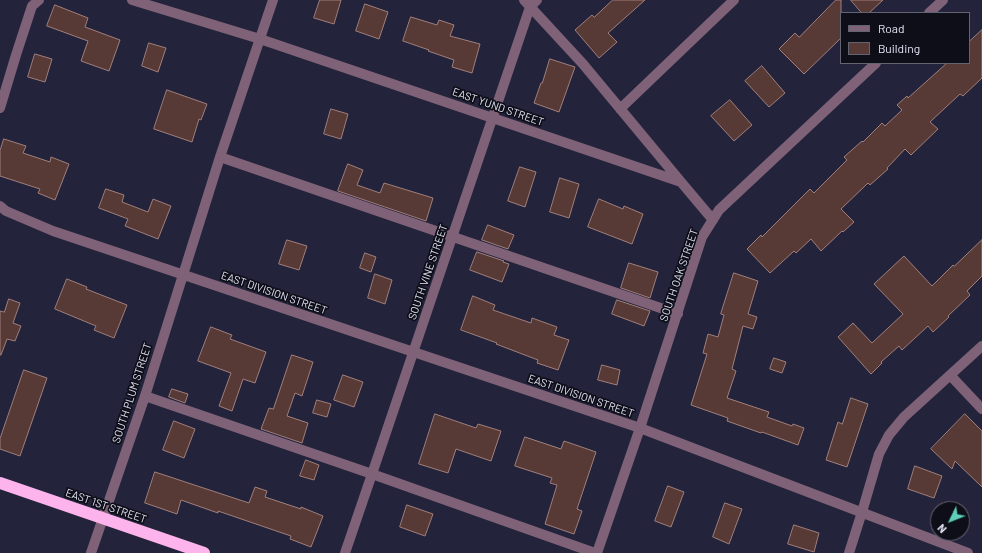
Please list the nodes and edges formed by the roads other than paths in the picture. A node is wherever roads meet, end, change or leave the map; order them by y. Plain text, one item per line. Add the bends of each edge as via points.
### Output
1 (39, 0) edge
2 (132, 0) edge
3 (274, 0) edge
4 (734, 0) edge
5 (530, 2) edge
6 (938, 2) edge
7 (930, 12) edge
8 (260, 39) junction
9 (875, 64) edge
10 (0, 108) edge
11 (620, 109) junction
12 (492, 118) junction
13 (220, 157) junction
14 (681, 182) junction
15 (0, 206) edge
16 (713, 220) junction
17 (452, 236) junction
18 (183, 275) junction
19 (678, 314) junction
20 (982, 346) edge
21 (414, 352) junction
22 (950, 375) junction
23 (145, 396) junction
24 (982, 409) edge
25 (640, 428) junction
26 (372, 474) junction
27 (0, 483) edge
28 (862, 512) junction
29 (103, 518) junction
30 (91, 553) edge
31 (204, 553) edge
32 (345, 553) edge
33 (596, 553) edge
34 (849, 553) edge
35 (968, 553) edge

1 - 10 street via 32,6
2 - 8 street
3 - 8 street, SOUTH PLUM STREET
4 - 11 street
5 - 11 street
5 - 12 street, SOUTH VINE STREET
6 - 7 street
8 - 12 street, EAST YUND STREET
8 - 13 street, SOUTH PLUM STREET
9 - 16 street, SOUTH OAK STREET via 719,210
11 - 14 street
12 - 14 street, EAST YUND STREET
12 - 17 street, SOUTH VINE STREET
13 - 17 street
13 - 18 street, SOUTH PLUM STREET
14 - 16 street
15 - 18 street via 53,231
16 - 19 street, SOUTH OAK STREET via 702,237
17 - 19 street
17 - 21 street, SOUTH VINE STREET
18 - 21 street, EAST DIVISION STREET
18 - 23 street, SOUTH PLUM STREET
19 - 25 street, SOUTH OAK STREET
20 - 22 street
21 - 25 street, EAST DIVISION STREET
21 - 26 street, SOUTH VINE STREET
22 - 24 street
22 - 28 street via 904,417 889,435 879,454
23 - 26 street
23 - 29 street, SOUTH PLUM STREET
25 - 28 street, EAST DIVISION STREET
25 - 33 street, SOUTH OAK STREET
26 - 32 street, SOUTH VINE STREET
26 - 33 street
27 - 29 highway, EAST 1ST STREET
28 - 34 street
28 - 35 street, EAST DIVISION STREET
29 - 30 street, SOUTH PLUM STREET
29 - 31 highway, EAST 1ST STREET

